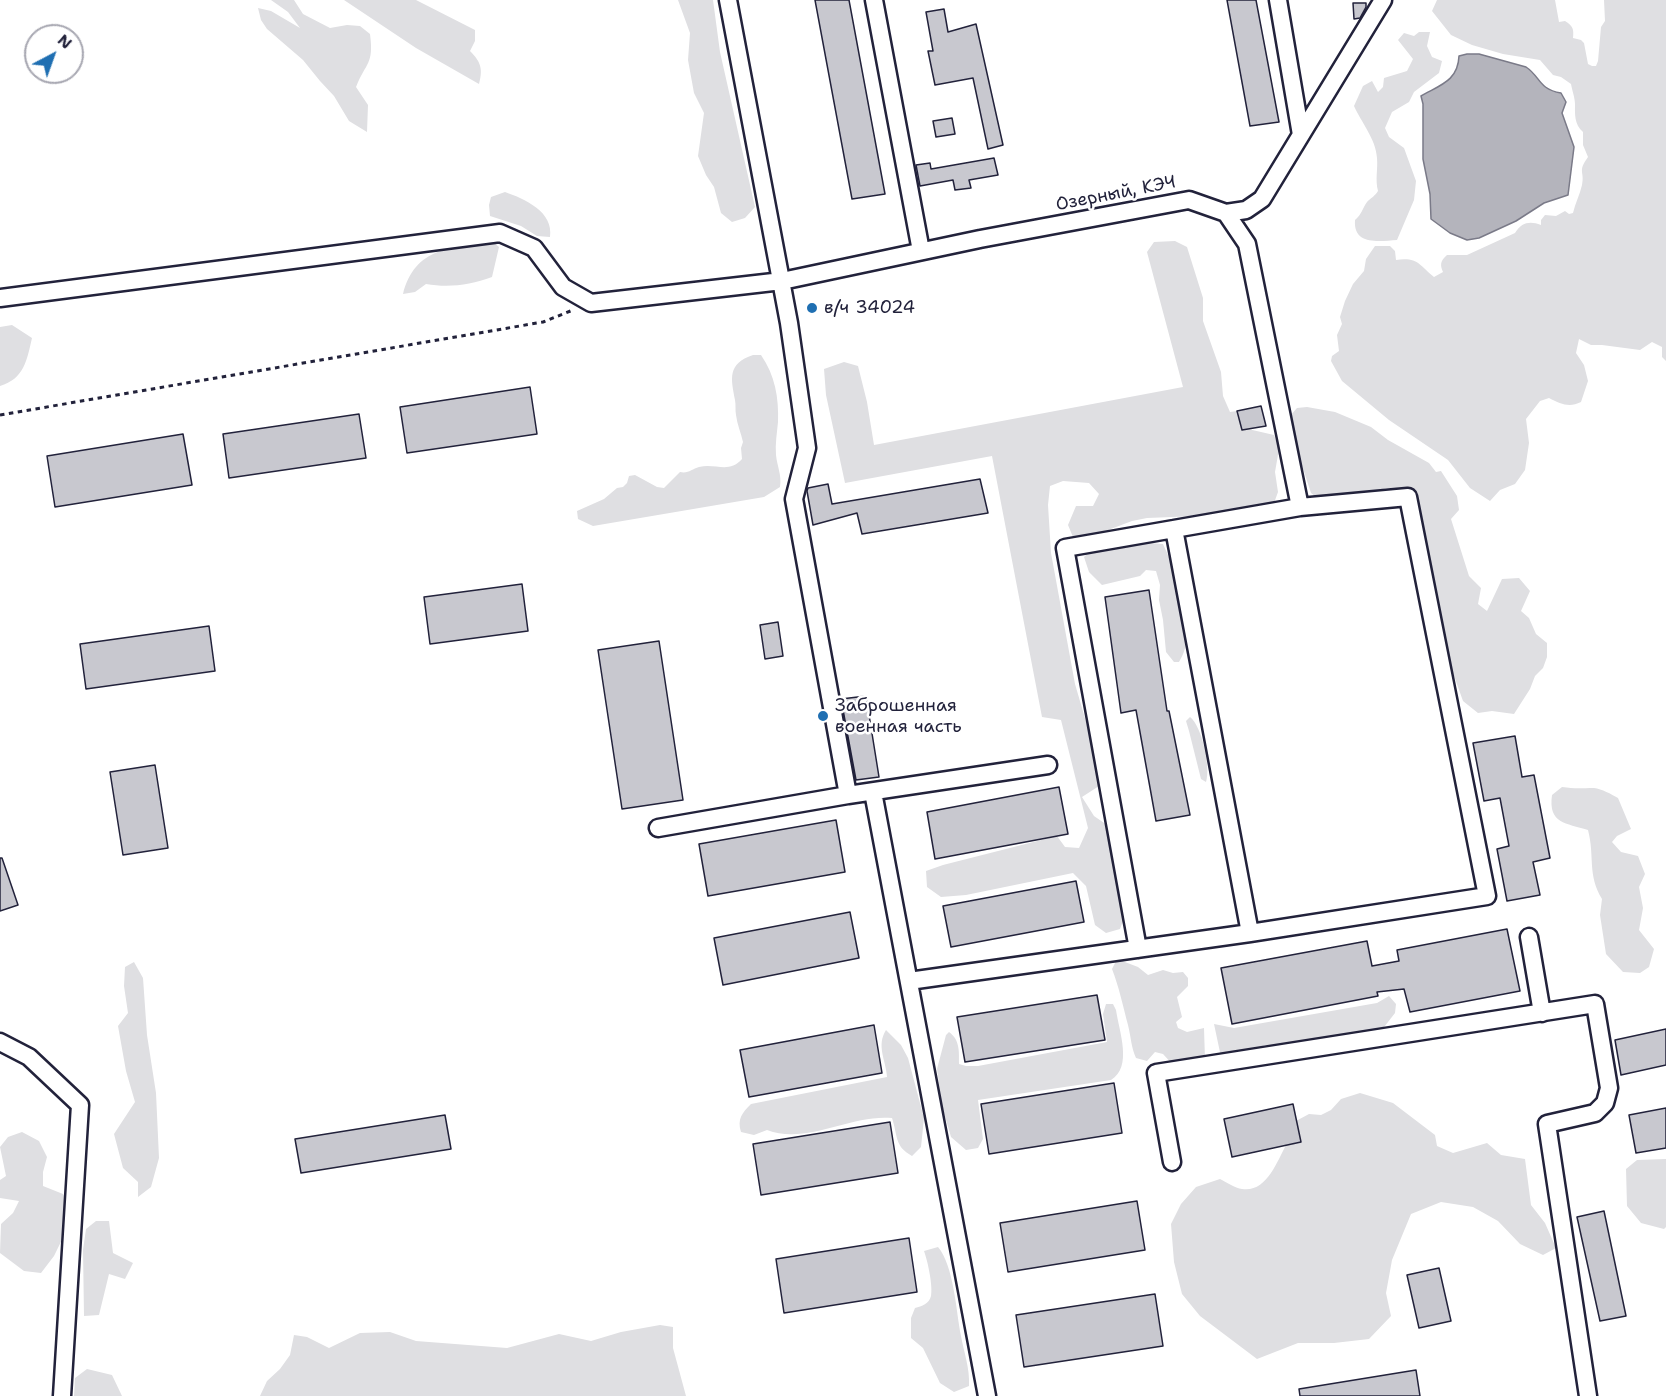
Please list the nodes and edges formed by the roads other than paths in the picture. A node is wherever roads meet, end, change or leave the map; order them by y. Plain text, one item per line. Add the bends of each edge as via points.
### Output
1 (728, 0) edge
2 (874, 0) edge
3 (1278, 0) edge
4 (1383, 0) edge
5 (1301, 135) junction
6 (1227, 213) junction
7 (921, 251) junction
8 (782, 281) junction
9 (0, 298) edge
10 (1300, 507) junction
11 (1174, 529) junction
12 (1048, 765) dead end
13 (873, 792) junction
14 (848, 795) junction
15 (658, 828) dead end
16 (1250, 933) junction
17 (1529, 938) dead end
18 (1138, 949) junction
19 (909, 981) junction
20 (1542, 1013) junction
21 (0, 1042) edge
22 (1172, 1162) dead end
23 (62, 1396) edge
24 (987, 1396) edge
25 (1588, 1396) edge

1 - 8 street
2 - 7 street
3 - 5 street
4 - 5 street
5 - 6 street via 1262,199 1246,210
6 - 7 street, Озерный, КЭЧ via 1189,200
6 - 10 street via 1247,244
7 - 8 street, Озерный, КЭЧ
8 - 9 street, Озерный, КЭЧ via 591,303 563,287 534,248 500,233
8 - 14 street via 807,448 794,499
10 - 11 street
10 - 16 street via 1408,497 1487,896
11 - 16 street
11 - 18 street via 1065,548
12 - 13 street
13 - 14 street
13 - 19 street
14 - 15 street
16 - 18 street
17 - 20 street
18 - 19 street
19 - 24 street
20 - 22 street via 1156,1073
20 - 25 street via 1595,1004 1609,1089 1605,1103 1596,1113 1546,1124
21 - 23 street via 29,1057 80,1105

